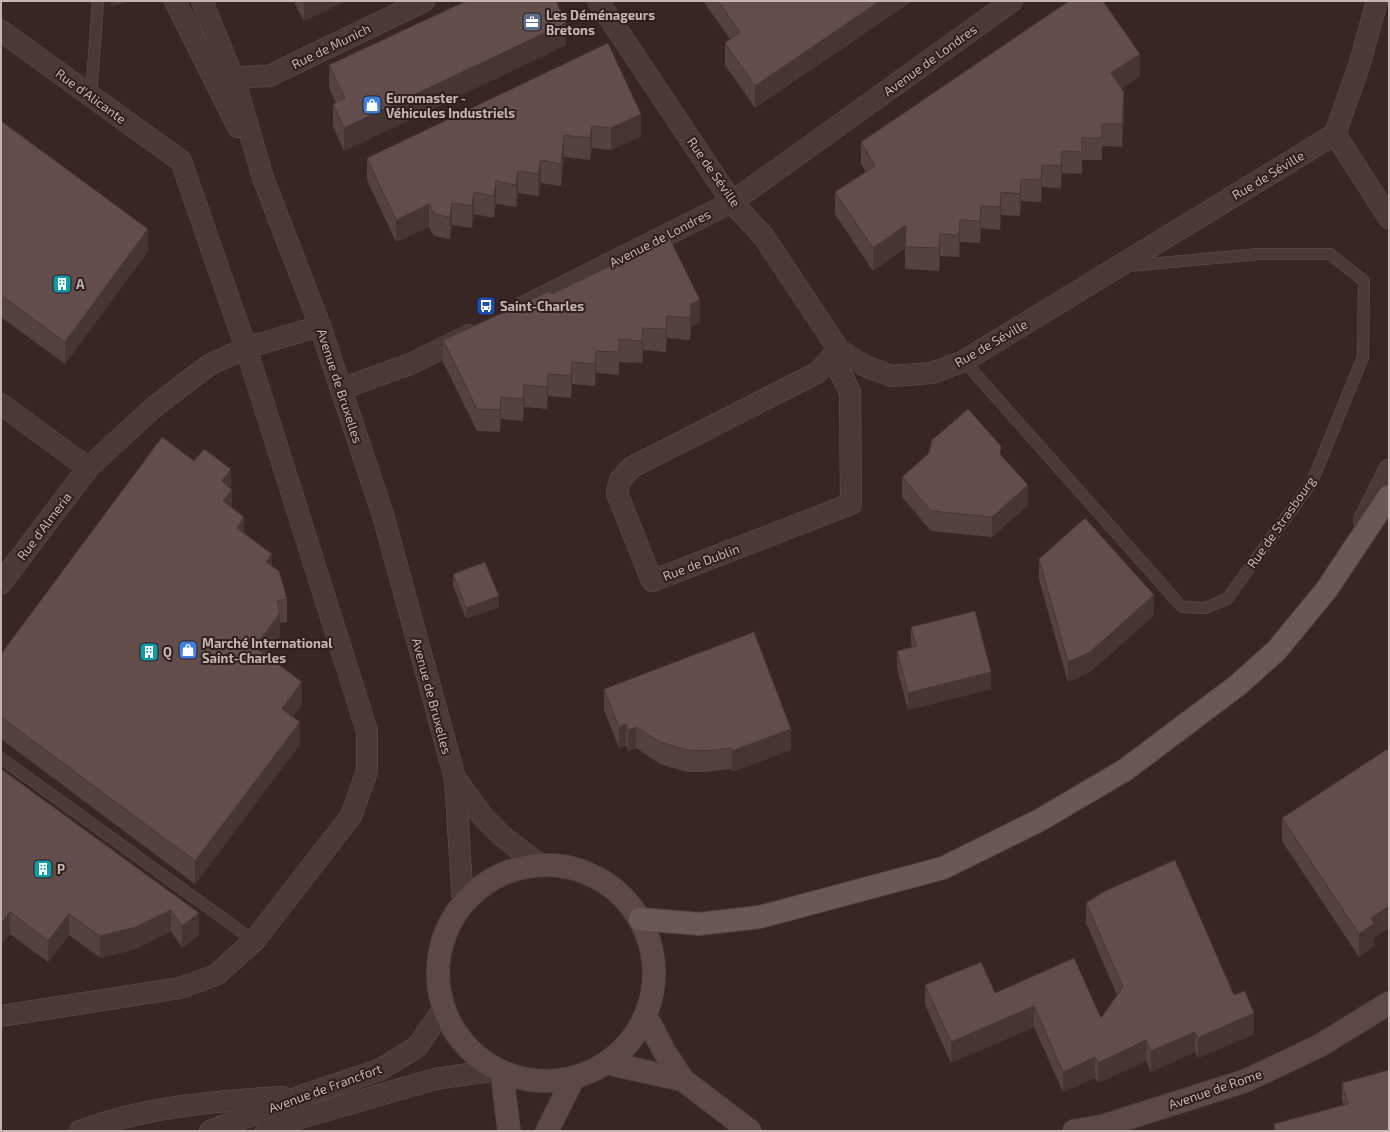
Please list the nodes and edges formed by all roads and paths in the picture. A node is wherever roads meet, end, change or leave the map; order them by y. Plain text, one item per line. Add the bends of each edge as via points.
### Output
1 (98, 1) edge
2 (175, 1) edge
3 (202, 1) edge
4 (424, 1) edge
5 (598, 1) edge
6 (1012, 1) edge
7 (1377, 1) edge
8 (1, 31) edge
9 (235, 82) junction
10 (91, 96) junction
11 (1335, 134) junction
12 (263, 178) junction
13 (732, 202) junction
14 (1389, 218) edge
15 (1118, 267) junction
16 (508, 316) edge
17 (320, 326) junction
18 (487, 326) edge
19 (246, 348) junction
20 (836, 353) junction
21 (964, 361) junction
22 (341, 389) junction
23 (1, 404) edge
24 (88, 468) junction
25 (1389, 470) edge
26 (1389, 496) edge
27 (1, 583) edge
28 (1327, 589) junction
29 (1, 758) edge
30 (455, 778) junction
31 (540, 865) junction
32 (463, 903) junction
33 (640, 919) junction
34 (254, 941) junction
35 (1389, 1003) edge
36 (443, 1008) junction
37 (1, 1016) edge
38 (646, 1016) junction
39 (607, 1063) junction
40 (499, 1072) junction
41 (573, 1079) junction
42 (683, 1080) junction
43 (304, 1095) junction
44 (80, 1131) edge
45 (210, 1131) edge
46 (266, 1131) edge
47 (509, 1131) edge
48 (547, 1131) edge
49 (750, 1131) edge
50 (1074, 1131) edge

1 - 10 lane
2 - 12 street
3 - 9 street, Avenue de Bruxelles
4 - 9 street, Rue de Munich via 269,76 244,77
5 - 13 street, Rue de Séville
6 - 13 street, Avenue de Londres
7 - 11 street via 1359,66
8 - 10 street, Rue d'Alicante
9 - 12 street, Avenue de Bruxelles
10 - 19 street, Rue d'Alicante via 181,161
11 - 14 street
11 - 15 street, Rue de Séville
12 - 17 street, Avenue de Bruxelles
13 - 16 street, Avenue de Londres
13 - 20 street, Rue de Séville via 764,237
15 - 21 street, Rue de Séville
15 - 21 lane, Rue de Strasbourg via 1258,254 1330,254 1364,281 1363,358 1312,482 1227,598 1205,608 1182,607
17 - 19 street, Rue d'Almeria
17 - 22 street, Avenue de Bruxelles
18 - 22 street via 410,364
19 - 24 street, Rue d'Almeria via 209,365 154,407
19 - 34 street via 367,731 367,771 351,816
20 - 20 street, Rue de Dublin via 850,392 851,504 652,581 617,493 620,480 632,467 817,373
20 - 21 street, Rue de Séville via 892,376 932,373
22 - 30 street, Avenue de Bruxelles via 383,515
23 - 24 street
24 - 27 street, Rue d'Almeria
25 - 28 street
26 - 28 main road
28 - 33 main road via 1277,650 1238,685 1125,770 1040,820 943,868 760,917 699,924
29 - 34 lane
30 - 31 street, Avenue de Bruxelles via 488,822
30 - 32 street, Avenue de Bruxelles
31 - 32 street via 511,871 484,884
31 - 33 street via 570,868 598,878 622,896
32 - 36 street via 448,927 439,953 437,981
33 - 38 street via 652,950 654,984
34 - 37 street via 216,975 180,988
35 - 50 street, Avenue de Rome via 1319,1046 1245,1081 1104,1126
36 - 40 street via 451,1028 463,1044 479,1059
36 - 43 street, Avenue de Francfort via 417,1047 379,1070
38 - 39 street via 630,1042
38 - 42 street
39 - 41 street
39 - 42 street
40 - 41 street via 537,1082
40 - 46 street, Avenue de Francfort via 435,1079 297,1119
40 - 47 street
41 - 48 street
42 - 49 street
43 - 44 street via 183,1106 110,1120
43 - 45 street, Avenue de Francfort

